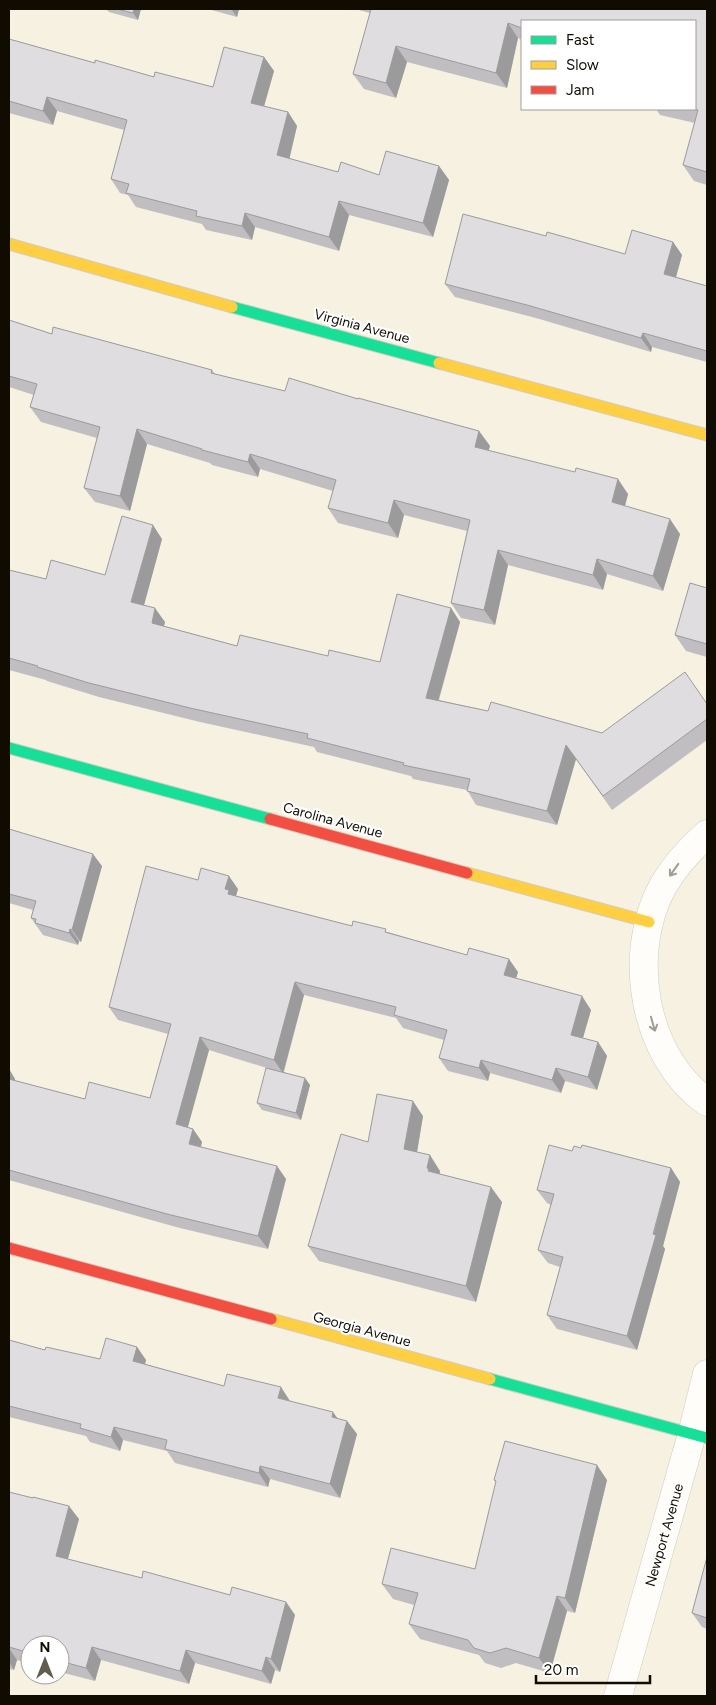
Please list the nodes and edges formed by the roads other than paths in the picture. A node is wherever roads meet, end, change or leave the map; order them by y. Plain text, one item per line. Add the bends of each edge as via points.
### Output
1 (9, 244) edge
2 (707, 435) edge
3 (9, 748) edge
4 (707, 834) edge
5 (649, 922) junction
6 (707, 1102) edge
7 (9, 1248) edge
8 (707, 1374) edge
9 (700, 1436) edge
10 (618, 1696) edge

1 - 2 street, Virginia Avenue
3 - 5 street, Carolina Avenue
4 -> 5 street via 685,854 663,886
5 -> 6 street via 643,960 645,998 656,1035 674,1069
7 - 9 street, Georgia Avenue
8 - 9 street, Newport Avenue
9 - 10 street, Newport Avenue

